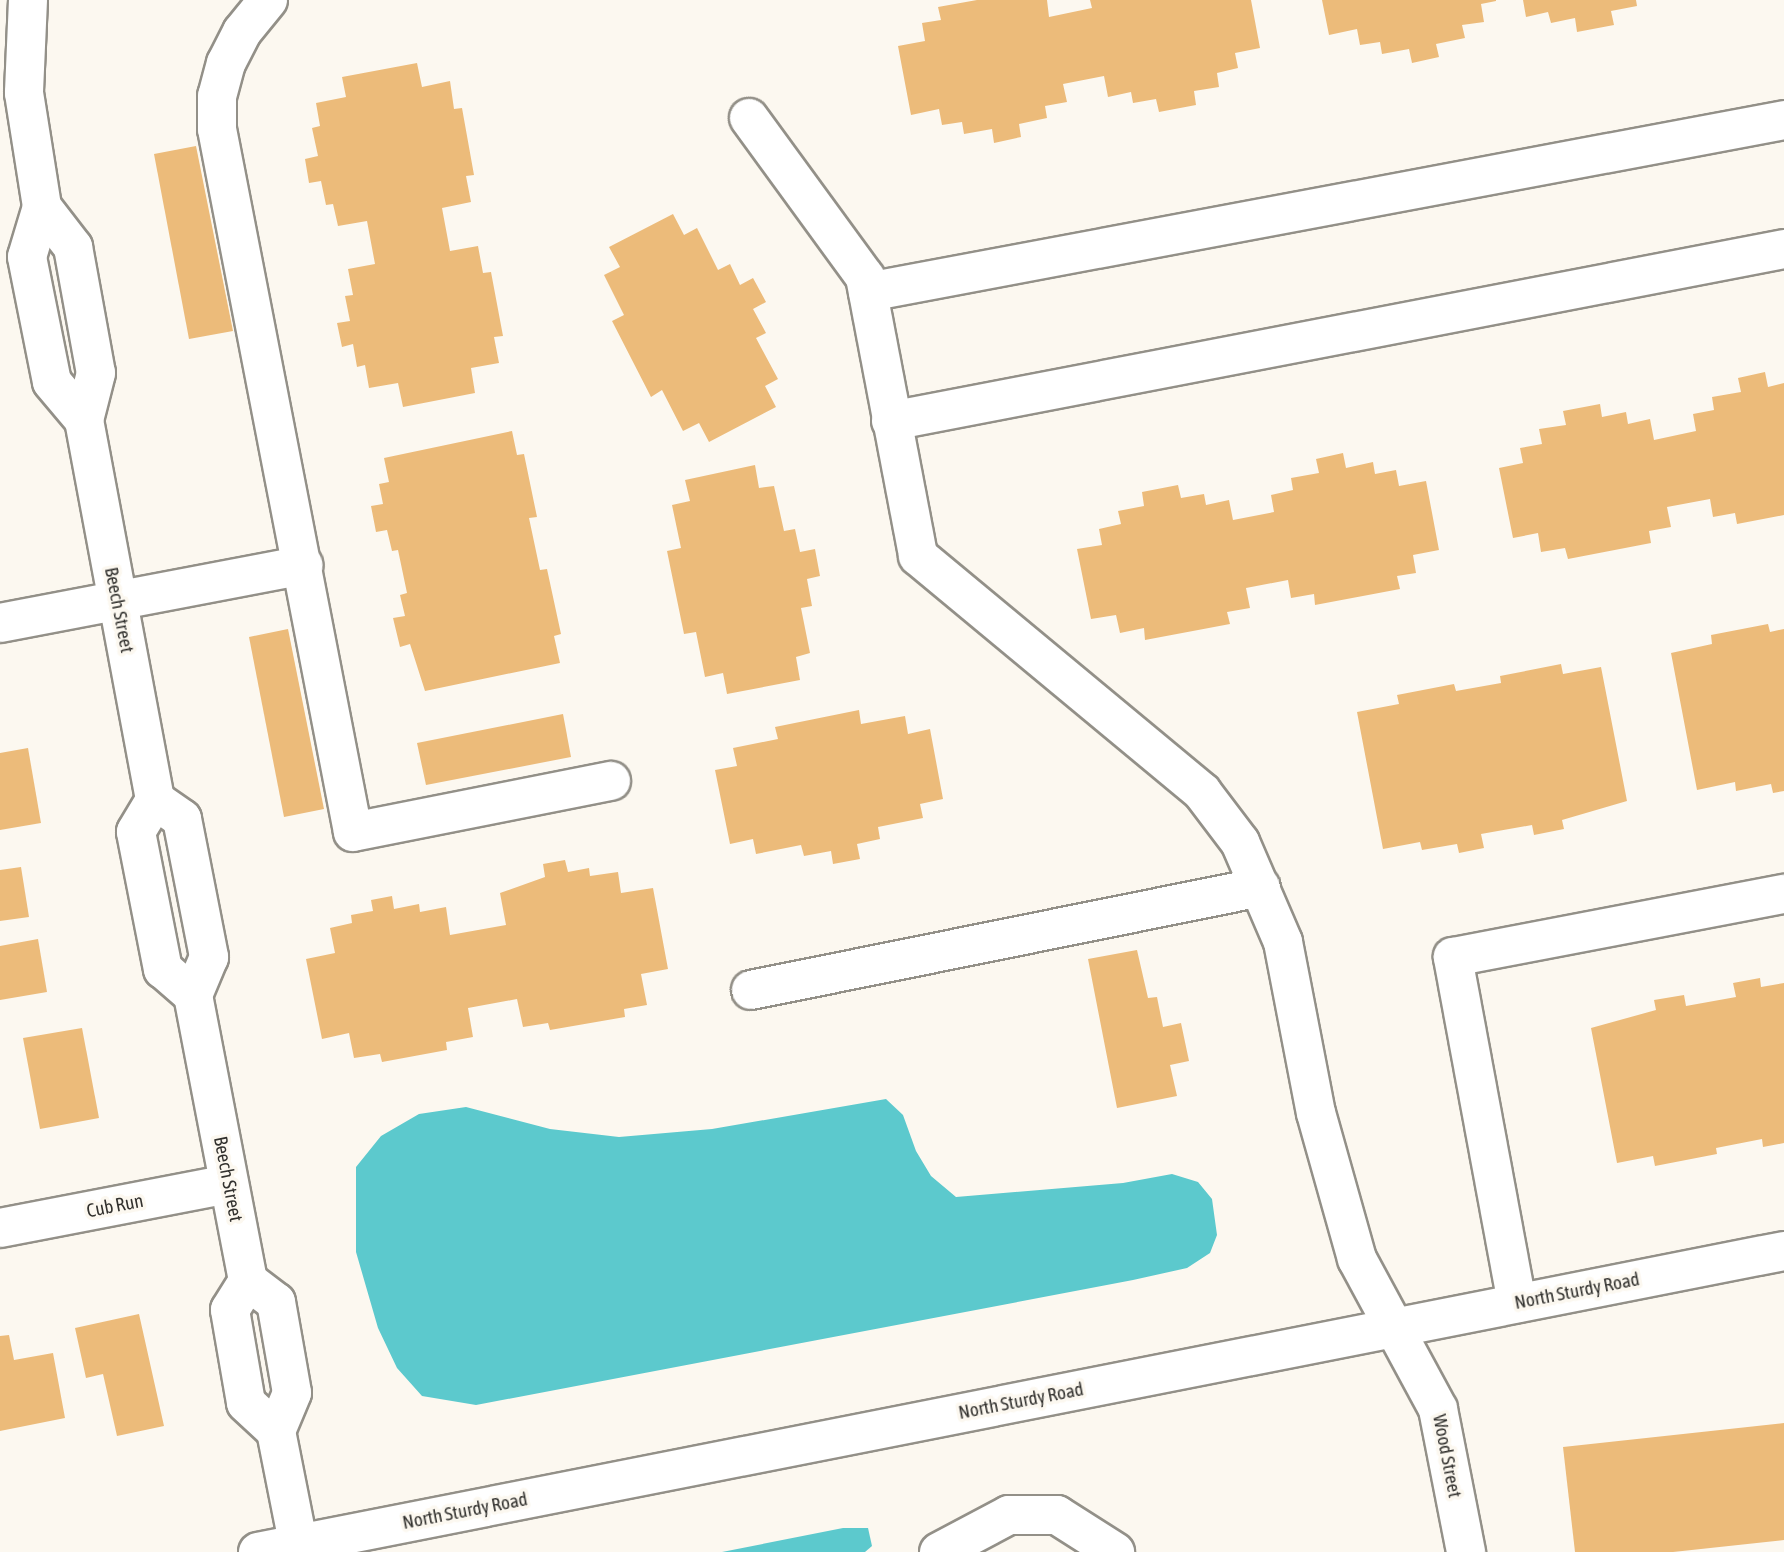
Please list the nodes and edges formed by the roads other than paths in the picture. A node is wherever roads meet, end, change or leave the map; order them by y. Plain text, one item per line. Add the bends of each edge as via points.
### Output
1 (268, 0) edge
2 (18, 16) edge
3 (749, 118) dead end
4 (1784, 120) edge
5 (1784, 249) edge
6 (869, 292) junction
7 (891, 421) junction
8 (304, 565) junction
9 (117, 600) junction
10 (0, 623) edge
11 (611, 781) dead end
12 (1261, 887) junction
13 (1784, 894) edge
14 (751, 990) dead end
15 (229, 1184) junction
16 (0, 1228) edge
17 (1784, 1251) edge
18 (1517, 1303) junction
19 (1397, 1327) junction
20 (299, 1548) edge
21 (258, 1552) edge
22 (939, 1552) edge
23 (1115, 1552) edge
24 (1466, 1552) edge

1 - 8 street via 242,32 226,63 217,96 217,130
2 - 9 street, Beech Street via 24,93 42,207 27,257 52,382 84,420
3 - 6 street, Wood Street via 866,277
4 - 6 street
5 - 7 street
6 - 7 street, Wood Street
7 - 12 street, Wood Street via 918,556 1202,792 1240,842
8 - 9 street
8 - 11 street via 353,832
9 - 10 street
9 - 15 street, Beech Street via 155,800 182,819 209,957 193,995
12 - 14 street
12 - 19 street, Wood Street via 1283,943 1316,1113 1357,1259 1375,1299
13 - 18 street via 1453,957
15 - 16 street, Cub Run
15 - 20 street, Beech Street via 248,1281 230,1310 246,1403 276,1431
17 - 18 street, North Sturdy Road
18 - 19 street, North Sturdy Road
19 - 20 street, North Sturdy Road
19 - 24 street, Wood Street via 1438,1409
20 - 21 street, North Sturdy Road
22 - 23 street via 1009,1515 1057,1516

